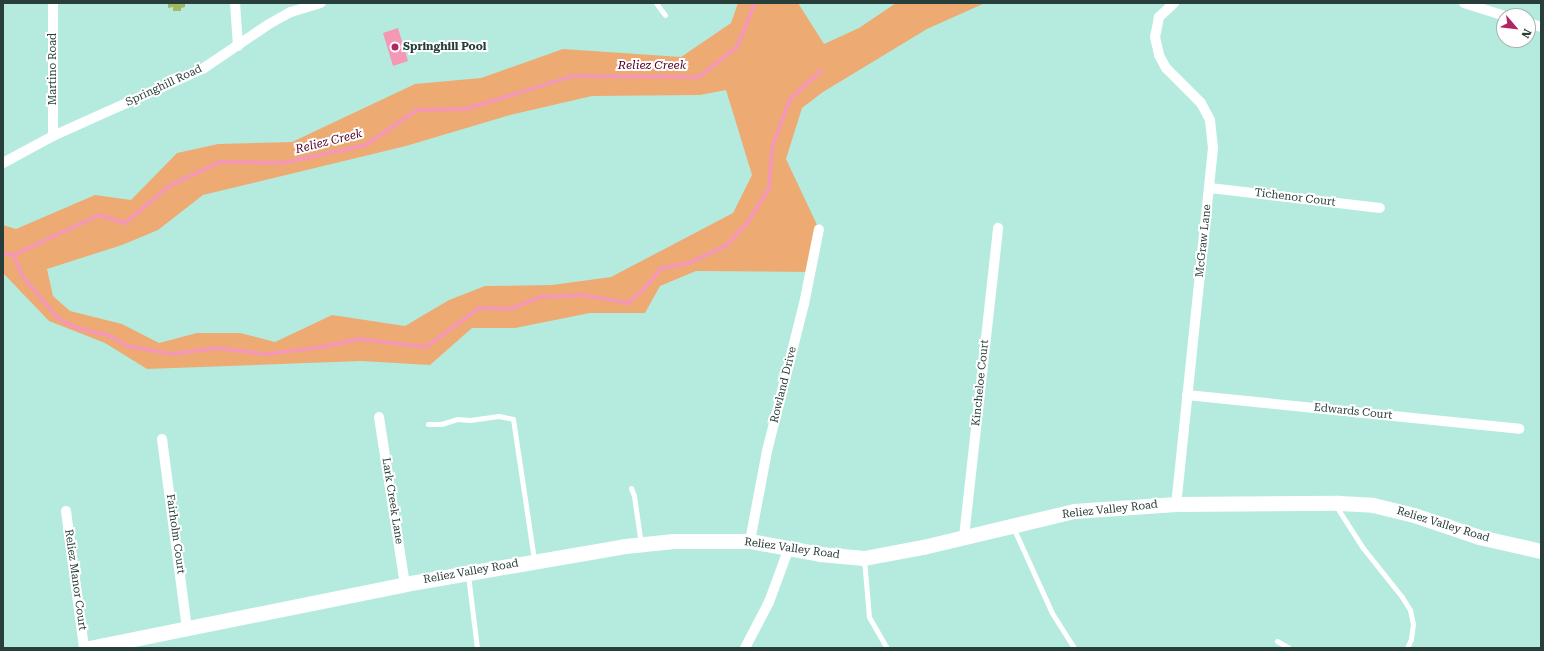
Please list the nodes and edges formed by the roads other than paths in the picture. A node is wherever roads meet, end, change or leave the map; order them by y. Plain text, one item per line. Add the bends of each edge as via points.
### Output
1 (53, 3) edge
2 (235, 3) edge
3 (321, 3) edge
4 (656, 3) edge
5 (1174, 3) edge
6 (1464, 3) edge
7 (1496, 13) edge
8 (665, 15) dead end
9 (238, 46) junction
10 (53, 136) junction
11 (3, 163) edge
12 (1210, 188) junction
13 (1380, 208) dead end
14 (998, 228) dead end
15 (819, 230) dead end
16 (1187, 395) junction
17 (380, 417) dead end
18 (428, 424) dead end
19 (1519, 430) dead end
20 (162, 439) dead end
21 (631, 488) dead end
22 (1335, 503) junction
23 (1176, 504) junction
24 (66, 511) dead end
25 (1012, 526) junction
26 (964, 537) junction
27 (750, 541) junction
28 (642, 545) junction
29 (789, 548) junction
30 (1541, 551) edge
31 (864, 558) junction
32 (534, 561) junction
33 (467, 572) junction
34 (404, 584) junction
35 (187, 628) junction
36 (1277, 640) dead end
37 (84, 648) edge
38 (89, 648) edge
39 (477, 648) edge
40 (745, 648) edge
41 (887, 648) edge
42 (1074, 648) edge
43 (1289, 648) edge
44 (1406, 648) edge

1 - 10 street, Martino Road
2 - 9 street
3 - 9 street, Springhill Road via 291,12
4 - 8 lane
5 - 12 street, McGraw Lane via 1159,18 1155,37 1159,55 1166,68 1201,103 1210,120 1213,148
6 - 7 street
9 - 10 street, Springhill Road via 204,68
10 - 11 street, Springhill Road
12 - 13 street, Tichenor Court
12 - 16 street, McGraw Lane
14 - 26 street, Kincheloe Court
15 - 27 street, Rowland Drive via 804,304 767,451
16 - 19 street, Edwards Court
16 - 23 street, McGraw Lane
17 - 34 street, Lark Creek Lane
18 - 32 lane via 499,416 513,419
20 - 35 street, Fairholm Court
21 - 28 lane
22 - 23 main road, Reliez Valley Road
22 - 30 main road, Reliez Valley Road via 1373,506 1414,514 1479,537
22 - 44 lane via 1363,548 1410,610 1413,624 1411,640
23 - 25 main road, Reliez Valley Road via 1074,512
24 - 37 street, Reliez Manor Court
25 - 26 main road, Reliez Valley Road
25 - 42 lane via 1052,613
26 - 31 main road, Reliez Valley Road
27 - 28 main road, Reliez Valley Road via 674,541
27 - 29 main road, Reliez Valley Road
28 - 32 main road, Reliez Valley Road
29 - 31 main road, Reliez Valley Road
29 - 40 street via 769,602
31 - 41 lane via 869,617
32 - 33 main road, Reliez Valley Road
33 - 34 main road, Reliez Valley Road
33 - 39 lane
34 - 35 main road, Reliez Valley Road
35 - 38 main road, Reliez Valley Road
36 - 43 lane

